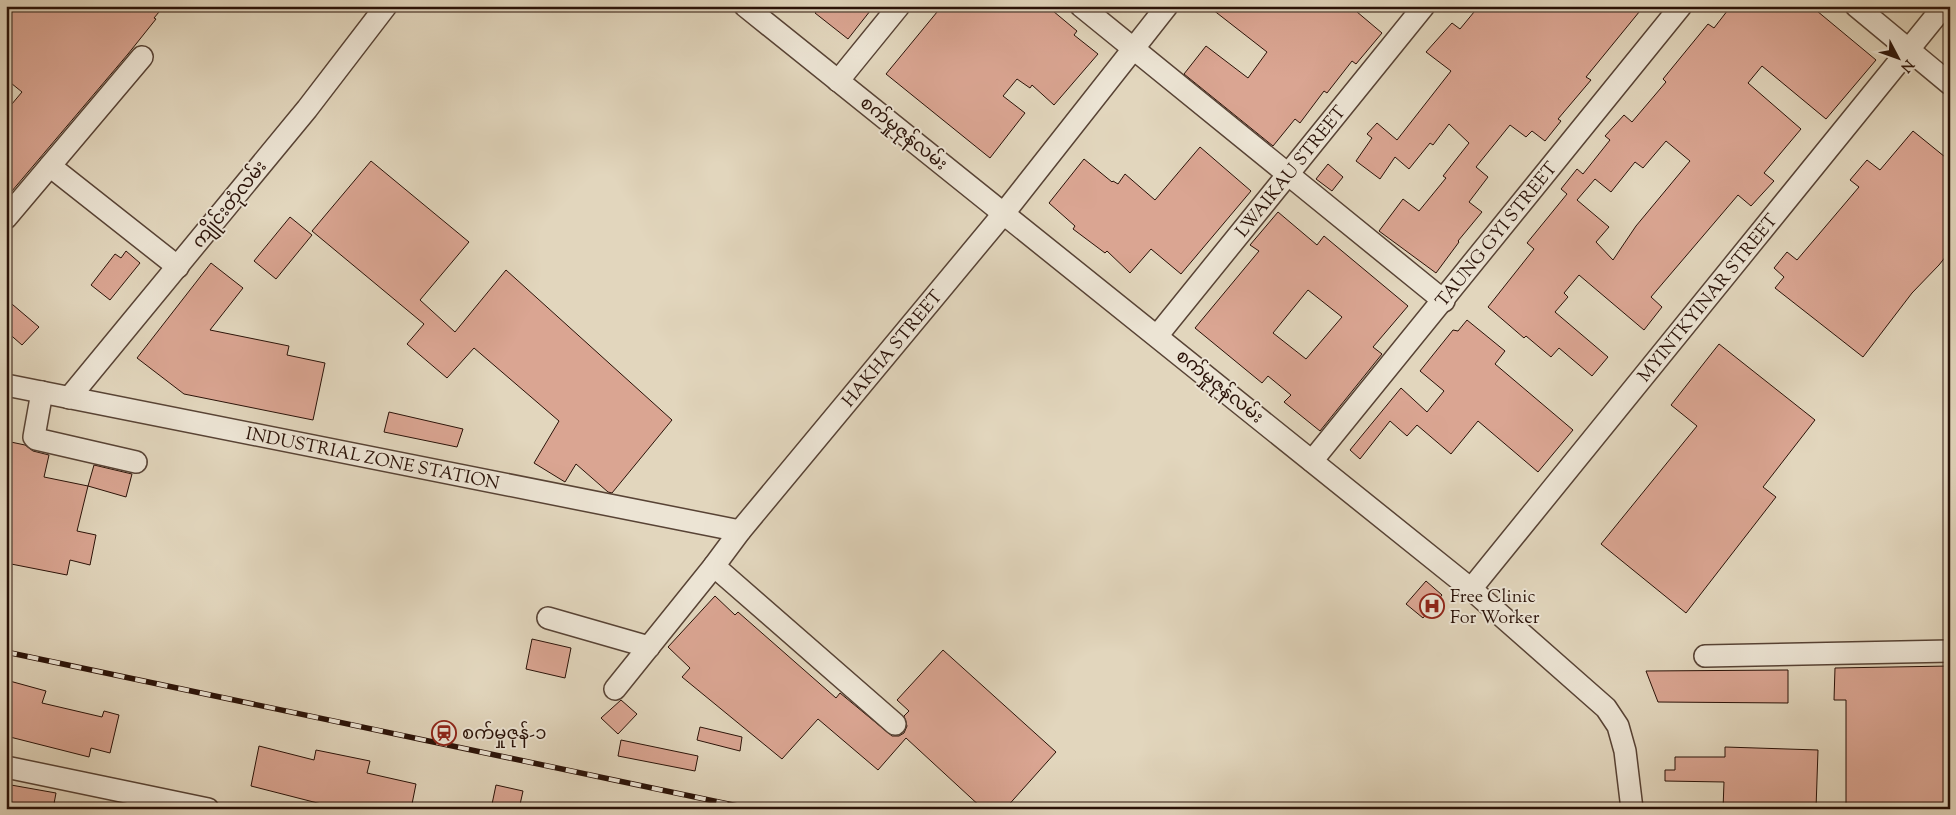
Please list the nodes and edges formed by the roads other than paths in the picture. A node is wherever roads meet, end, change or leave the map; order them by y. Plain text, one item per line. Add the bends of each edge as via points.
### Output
1 (386, 6) edge
2 (745, 6) edge
3 (899, 6) edge
4 (1081, 6) edge
5 (1167, 6) edge
6 (1424, 6) edge
7 (1681, 6) edge
8 (1856, 6) edge
9 (1944, 6) edge
10 (1133, 49) junction
11 (1909, 50) junction
12 (142, 57) dead end
13 (838, 81) junction
14 (1950, 84) edge
15 (50, 166) junction
16 (1287, 173) junction
17 (1004, 213) junction
18 (6, 218) edge
19 (178, 266) junction
20 (1444, 301) junction
21 (1157, 336) junction
22 (6, 384) edge
23 (42, 392) junction
24 (69, 398) junction
25 (1312, 461) junction
26 (136, 462) dead end
27 (740, 531) junction
28 (714, 566) junction
29 (1471, 589) junction
30 (548, 618) dead end
31 (649, 647) junction
32 (1950, 651) edge
33 (1705, 656) dead end
34 (615, 689) dead end
35 (895, 724) dead end
36 (6, 767) edge
37 (208, 809) edge
38 (1632, 809) edge

1 - 19 street, ကျိုင်းတုံလမ်း
2 - 13 street, စက်မှုဇုန်လမ်း
3 - 13 street
4 - 10 street
5 - 10 street, HAKHA STREET
6 - 16 street, LWAIKAU STREET
7 - 20 street, TAUNG GYI STREET
8 - 11 street
9 - 11 street, MYINTKYINAR STREET
10 - 16 street
10 - 17 street, HAKHA STREET
11 - 14 street
11 - 29 street, MYINTKYINAR STREET
12 - 15 street
13 - 17 street, စက်မှုဇုန်လမ်း
15 - 18 street
15 - 19 street
16 - 20 street
16 - 21 street, LWAIKAU STREET
17 - 21 street, စက်မှုဇုန်လမ်း
17 - 27 street, HAKHA STREET
19 - 24 street, ကျိုင်းတုံလမ်း
20 - 25 street, TAUNG GYI STREET
21 - 25 street, စက်မှုဇုန်လမ်း
22 - 23 street, INDUSTRIAL ZONE STATION
23 - 24 street, INDUSTRIAL ZONE STATION
23 - 26 street via 36,439
24 - 27 street, INDUSTRIAL ZONE STATION
25 - 29 street, စက်မှုဇုန်လမ်း
27 - 28 street, HAKHA STREET
28 - 31 street, HAKHA STREET
28 - 35 street
29 - 38 street, စက်မှုဇုန်လမ်း via 1606,708 1618,726 1625,751
30 - 31 street
31 - 34 street, HAKHA STREET
32 - 33 street
36 - 37 street

